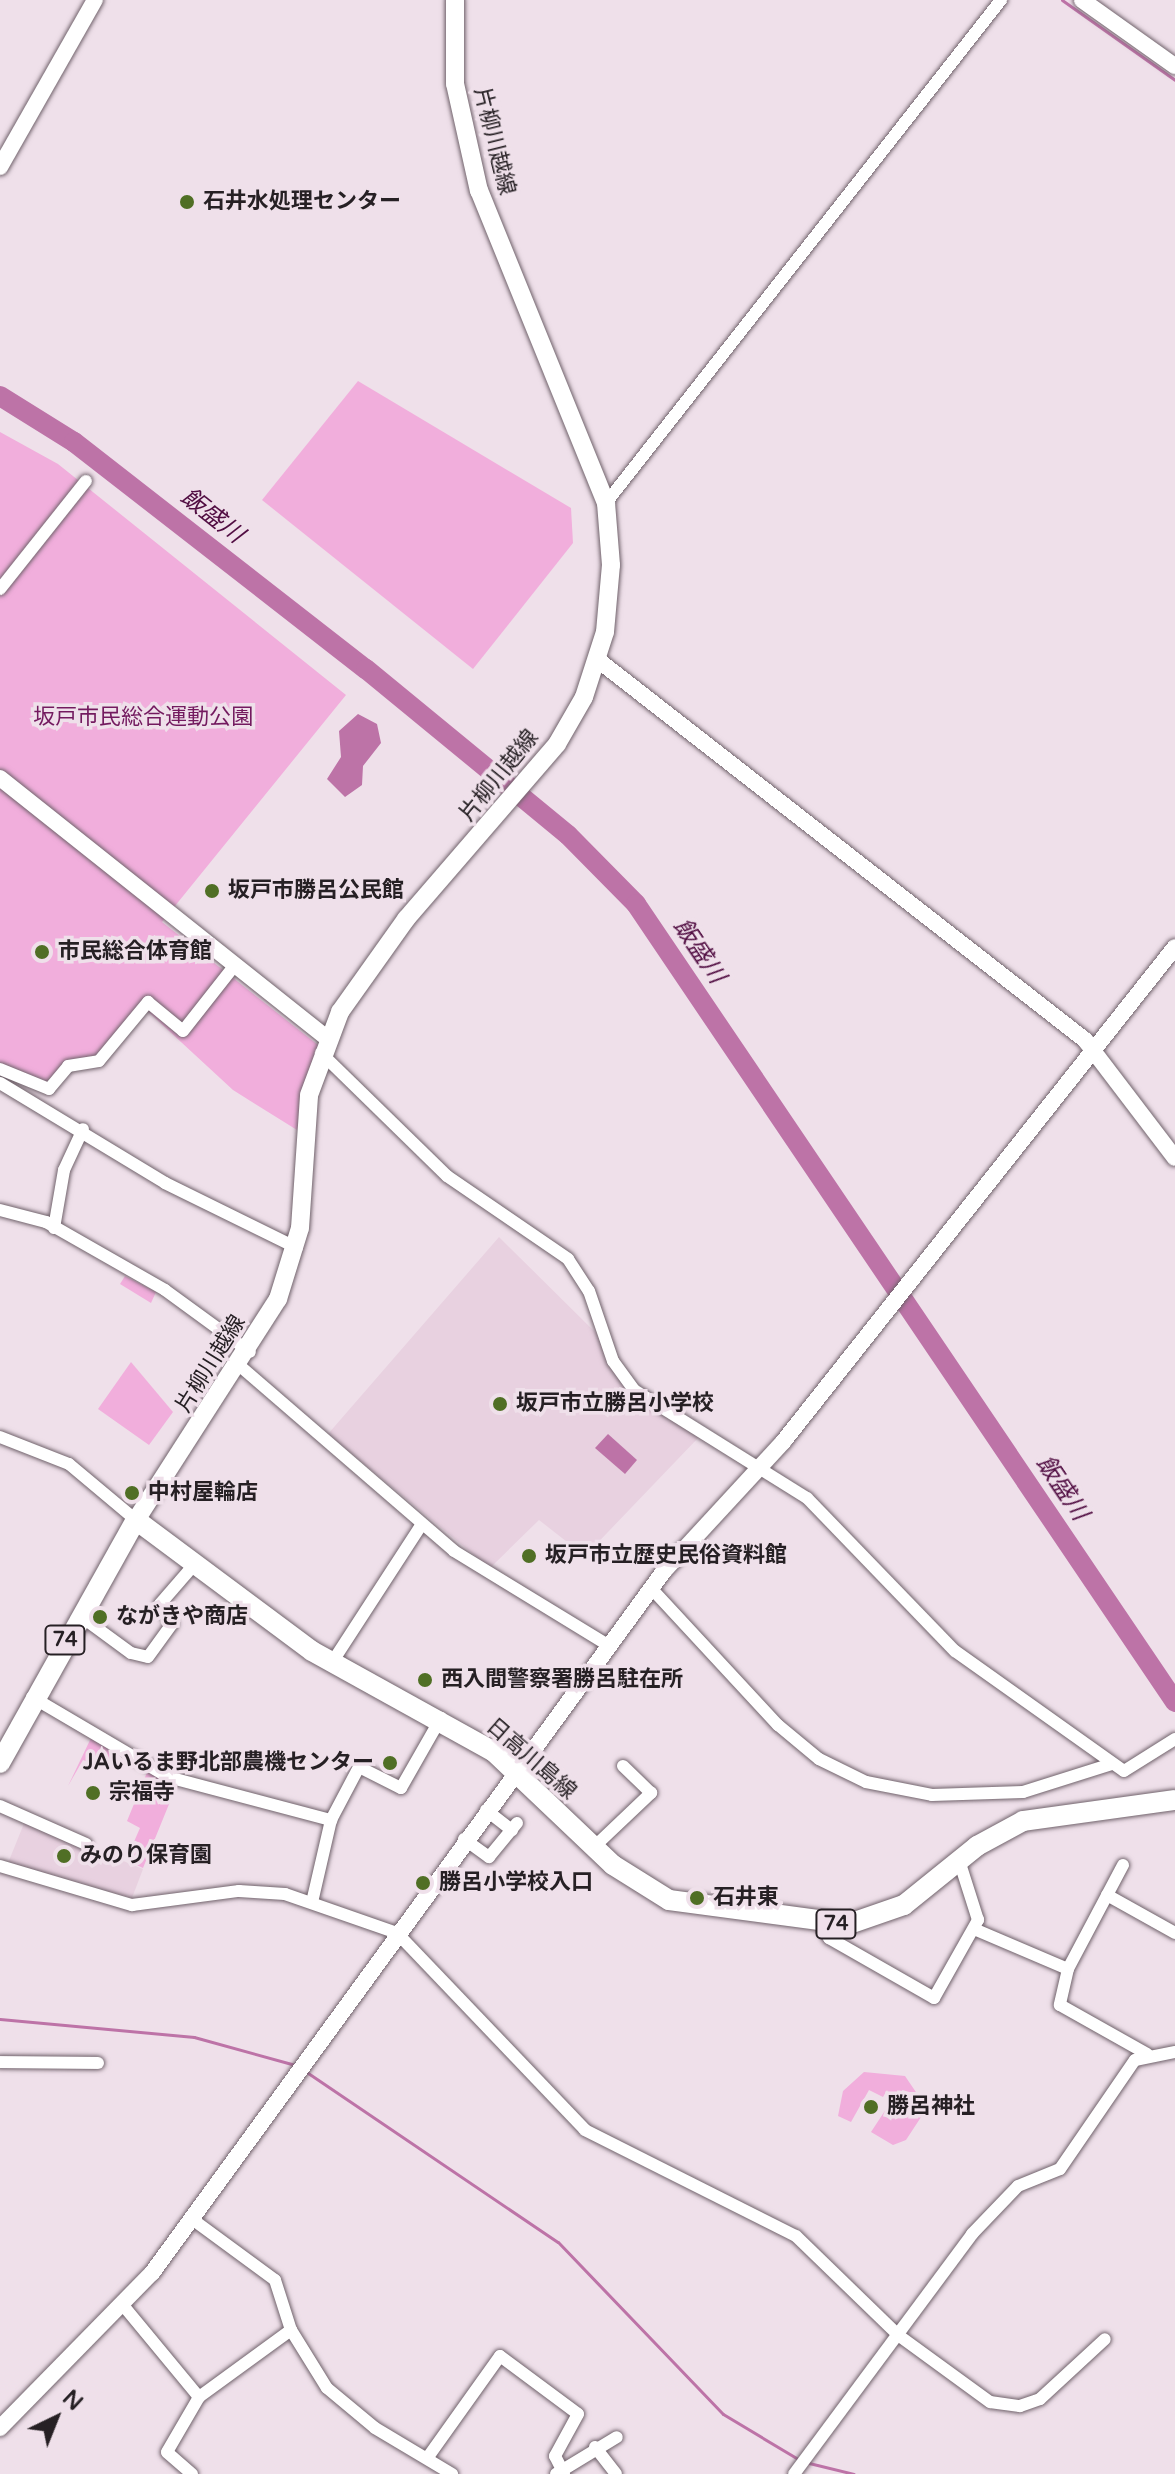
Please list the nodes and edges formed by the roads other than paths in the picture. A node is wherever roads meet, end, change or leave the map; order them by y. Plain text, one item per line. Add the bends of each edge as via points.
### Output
1 (95, 0) edge
2 (455, 0) edge
3 (1001, 0) edge
4 (1085, 1) edge
5 (1175, 66) edge
6 (0, 167) edge
7 (86, 481) dead end
8 (606, 503) junction
9 (0, 589) edge
10 (598, 660) junction
11 (0, 778) edge
12 (1175, 947) edge
13 (235, 965) junction
14 (324, 1046) junction
15 (1093, 1049) junction
16 (0, 1069) edge
17 (0, 1083) edge
18 (83, 1129) junction
19 (1175, 1158) edge
20 (0, 1210) edge
21 (54, 1228) junction
22 (297, 1248) junction
23 (246, 1359) junction
24 (0, 1437) edge
25 (762, 1466) junction
26 (136, 1520) junction
27 (422, 1524) junction
28 (192, 1567) junction
29 (651, 1588) junction
30 (79, 1615) junction
31 (608, 1645) junction
32 (333, 1661) junction
33 (32, 1697) junction
34 (441, 1718) junction
35 (1174, 1740) edge
36 (0, 1763) edge
37 (1112, 1764) junction
38 (623, 1766) dead end
39 (514, 1770) junction
40 (1175, 1800) edge
41 (0, 1806) edge
42 (486, 1810) junction
43 (331, 1820) junction
44 (464, 1839) junction
45 (86, 1844) dead end
46 (594, 1847) junction
47 (959, 1860) junction
48 (1123, 1865) dead end
49 (0, 1866) edge
50 (1107, 1895) junction
51 (312, 1902) junction
52 (820, 1924) junction
53 (974, 1929) junction
54 (397, 1933) junction
55 (1175, 1933) edge
56 (1068, 1969) junction
57 (1175, 2052) edge
58 (1147, 2054) junction
59 (0, 2062) edge
60 (98, 2063) dead end
61 (192, 2219) junction
62 (122, 2304) junction
63 (291, 2330) junction
64 (898, 2335) junction
65 (1105, 2339) dead end
66 (199, 2397) junction
67 (0, 2428) edge
68 (617, 2437) dead end
69 (595, 2447) junction
70 (428, 2457) junction
71 (560, 2473) edge
72 (192, 2474) edge
73 (452, 2474) edge
74 (616, 2474) edge
75 (794, 2474) edge

1 - 6 street
2 - 8 main road, 片柳川越線 via 455,84 479,191
3 - 8 street
4 - 5 street
7 - 9 street
8 - 10 main road, 片柳川越線 via 611,565
10 - 14 main road, 片柳川越線 via 533,776 397,930
10 - 15 street
11 - 13 street
12 - 15 street
13 - 14 street
13 - 16 street via 183,1031 148,1002 99,1061 68,1066 49,1089
14 - 22 main road, 片柳川越線 via 304,1132
14 - 25 street via 447,1176 568,1259 589,1291 613,1361 634,1390
15 - 19 street
15 - 25 street
17 - 18 street
18 - 21 street via 64,1170
18 - 22 street via 190,1197
20 - 21 street
21 - 23 street via 165,1290
22 - 23 main road, 片柳川越線
23 - 26 main road, 片柳川越線
23 - 27 street
24 - 26 street via 69,1464
25 - 29 street
25 - 37 street via 841,1529 955,1651
26 - 28 main road, 日高川島線 / 74
26 - 30 main road, 74
27 - 31 street via 473,1566
27 - 32 street
28 - 30 street via 160,1604 172,1624 148,1657 131,1653
28 - 32 main road, 日高川島線 / 74
29 - 31 street
29 - 37 street via 778,1725 819,1759 866,1782 932,1795 1031,1792
30 - 33 main road, 74
31 - 39 street
32 - 34 main road, 日高川島線 / 74
33 - 36 main road, 74
33 - 43 street via 168,1777
34 - 39 main road, 日高川島線 / 74
34 - 43 street via 401,1788 359,1767
35 - 37 street via 1128,1770
38 - 46 street via 651,1793
39 - 42 street
39 - 46 main road, 日高川島線 / 74
40 - 47 main road, 日高川島線 / 74 via 1045,1814 999,1832
41 - 45 street
42 - 44 street
42 - 44 street via 515,1826 489,1857
43 - 51 street
44 - 54 street
46 - 52 main road, 日高川島線 / 74 via 669,1900
47 - 52 main road, 日高川島線 / 74 via 892,1911
47 - 53 street via 978,1912
48 - 50 street
49 - 51 street via 132,1905 239,1891
50 - 55 street
50 - 56 street
51 - 54 street
52 - 53 street via 829,1938 934,1998
53 - 56 street
54 - 61 street
54 - 64 street via 585,2130 796,2236
56 - 58 street via 1060,2005
57 - 58 street
58 - 64 street via 1119,2077 1060,2169 1018,2186 962,2246
59 - 60 street
61 - 62 street
61 - 63 street via 275,2280
62 - 66 street
62 - 67 street
63 - 66 street
63 - 70 street via 327,2388 375,2428
64 - 65 street via 969,2390 1020,2406 1054,2389
64 - 75 street
66 - 72 street via 167,2452
68 - 69 street
69 - 71 street
69 - 74 street
70 - 71 street via 500,2356 578,2414 555,2456
70 - 73 street

